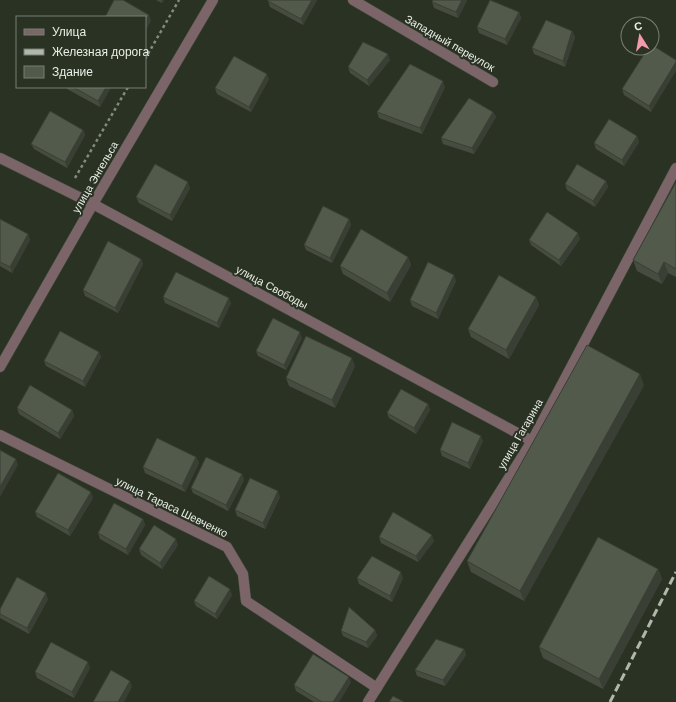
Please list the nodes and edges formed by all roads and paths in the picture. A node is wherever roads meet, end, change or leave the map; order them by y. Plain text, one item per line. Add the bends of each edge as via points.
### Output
1 (179, 0) edge
2 (213, 0) edge
3 (353, 0) edge
4 (146, 57) edge
5 (493, 82) dead end
6 (127, 88) edge
7 (0, 158) edge
8 (676, 168) edge
9 (75, 179) dead end
10 (93, 204) junction
11 (0, 366) edge
12 (0, 435) edge
13 (532, 441) junction
14 (377, 688) junction
15 (368, 702) edge

1 - 4 path
2 - 10 street, улица Энгельса
3 - 5 street, Западный переулок
6 - 9 path
7 - 10 street, улица Свободы
8 - 13 street, улица Гагарина
10 - 11 street, улица Энгельса
10 - 13 street, улица Свободы
12 - 14 street, улица Тараса Шевченко via 227,547 243,574 246,601
13 - 14 street, улица Гагарина
14 - 15 street, улица Гагарина

